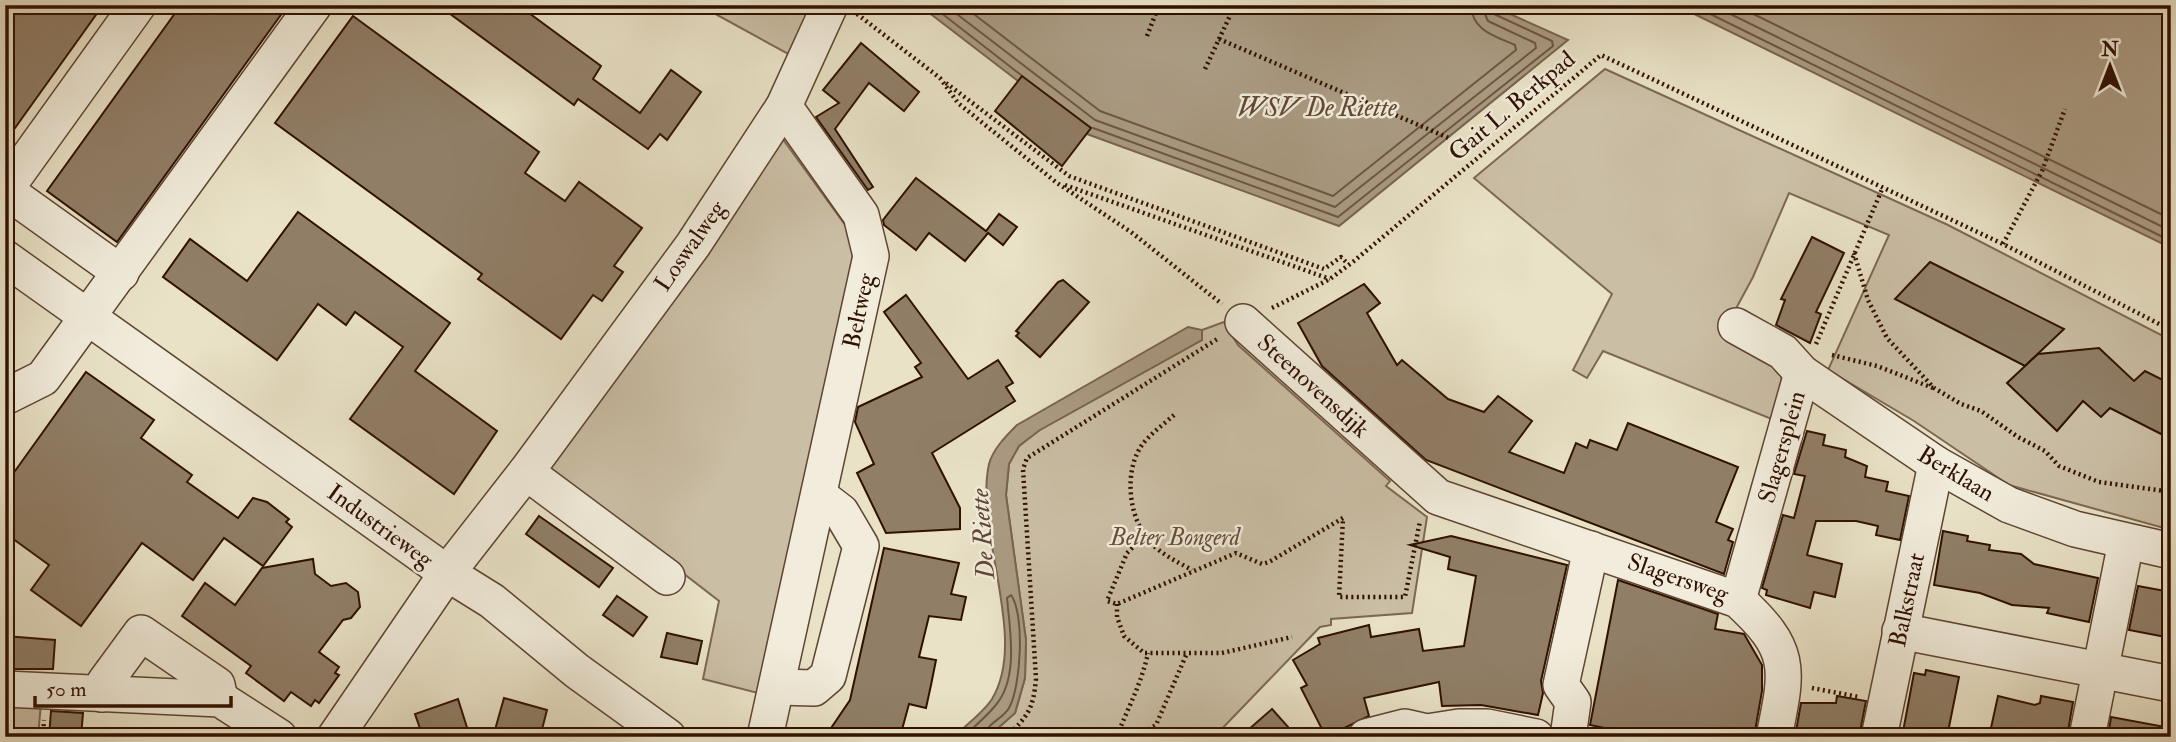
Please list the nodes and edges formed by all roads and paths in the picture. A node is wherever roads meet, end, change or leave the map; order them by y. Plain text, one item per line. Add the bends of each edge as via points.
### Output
1 (138, 5) edge
2 (314, 5) edge
3 (1159, 5) edge
4 (1235, 5) edge
5 (843, 9) edge
6 (1147, 36) dead end
7 (1219, 39) junction
8 (1205, 69) dead end
9 (940, 78) junction
10 (784, 106) junction
11 (2065, 109) dead end
12 (1451, 139) dead end
13 (1057, 183) junction
14 (1883, 187) junction
15 (2003, 244) junction
16 (1854, 253) junction
17 (5, 258) edge
18 (1349, 264) junction
19 (121, 273) junction
20 (1330, 279) junction
21 (89, 317) junction
22 (1243, 322) junction
23 (1735, 326) dead end
24 (2171, 330) edge
25 (1808, 361) junction
26 (1934, 388) junction
27 (5, 397) edge
28 (1174, 415) dead end
29 (1936, 464) junction
30 (526, 472) junction
31 (1427, 487) junction
32 (2171, 492) edge
33 (820, 496) junction
34 (1144, 536) junction
35 (2126, 542) junction
36 (1591, 549) junction
37 (2171, 551) edge
38 (1192, 571) junction
39 (447, 573) junction
40 (667, 577) dead end
41 (1738, 600) junction
42 (1117, 604) junction
43 (1900, 631) junction
44 (1292, 637) dead end
45 (1148, 653) junction
46 (1187, 653) junction
47 (2101, 671) junction
48 (1784, 682) junction
49 (2171, 684) edge
50 (778, 687) junction
51 (5, 689) edge
52 (102, 694) junction
53 (220, 699) junction
54 (1886, 702) junction
55 (1117, 736) edge
56 (279, 737) edge
57 (335, 737) edge
58 (668, 737) edge
59 (765, 737) edge
60 (1006, 737) edge
61 (1366, 737) edge
62 (1536, 737) edge
63 (1567, 737) edge
64 (1774, 737) edge
65 (1880, 737) edge
66 (2087, 737) edge

1 - 19 street via 5,190
2 - 19 street
3 - 6 path
4 - 7 path
5 - 9 path, Steenovensdijk
5 - 10 street, Loswalweg
7 - 8 path
7 - 12 path
9 - 13 path, Steenovensdijk via 958,103
9 - 18 path via 1069,176 1324,269 1341,257
10 - 30 street, Loswalweg via 693,245
10 - 33 street, Beltweg via 861,215 871,256
11 - 15 path via 2042,171
13 - 20 path, Steenovensdijk
13 - 22 path, Steenovensdijk via 1131,232
14 - 15 path, Gait L. Berkpad
14 - 16 path
14 - 18 path, Gait L. Berkpad via 1601,55
15 - 24 path, Gait L. Berkpad
16 - 25 path
16 - 26 path via 1868,300 1887,338
17 - 21 street, Industrieweg
18 - 20 path
19 - 21 street
20 - 22 path
21 - 27 street via 43,378
21 - 39 street, Industrieweg
22 - 31 street, Steenovensdijk
22 - 60 path via 1027,458 1023,469 1036,679 1034,705
23 - 25 street, Slagersplein
25 - 26 path via 1877,366
25 - 29 street, Berklaan
25 - 41 street, Slagersplein
26 - 32 path via 1981,411 2045,451 2059,466 2099,482
28 - 34 path via 1143,444 1133,461 1132,499
29 - 35 street, Berklaan via 2009,506
29 - 43 street, Balkstraat
30 - 39 street, Loswalweg
30 - 40 street
31 - 36 street, Steenovensdijk via 1438,497
31 - 38 path via 1405,597 1339,597 1343,518 1269,562 1262,564 1236,553
33 - 50 street, Beltweg
33 - 50 street via 841,512 861,547 828,676 814,688
34 - 38 path
34 - 42 path via 1127,553 1118,571 1107,601
35 - 37 street, Berklaan
35 - 47 street
36 - 41 street, Slagersweg
36 - 63 street via 1561,685 1573,702
38 - 42 path
39 - 57 street, Loswalweg
39 - 58 street, Industrieweg via 492,601
41 - 48 street, Slagersweg via 1772,634 1784,667
42 - 45 path via 1124,636
43 - 47 street
43 - 54 street, Balkstraat
44 - 46 path via 1222,653
45 - 46 path
45 - 55 path via 1143,678
46 - 55 path via 1156,725 1139,735
47 - 49 street
47 - 66 street
48 - 54 path
48 - 64 street, Slagersweg
50 - 59 street, Beltweg
51 - 52 street
52 - 53 street
52 - 53 street via 105,682 141,633 217,685
53 - 56 street
54 - 65 street, Balkstraat
61 - 62 street via 1405,727 1427,732 1487,727

